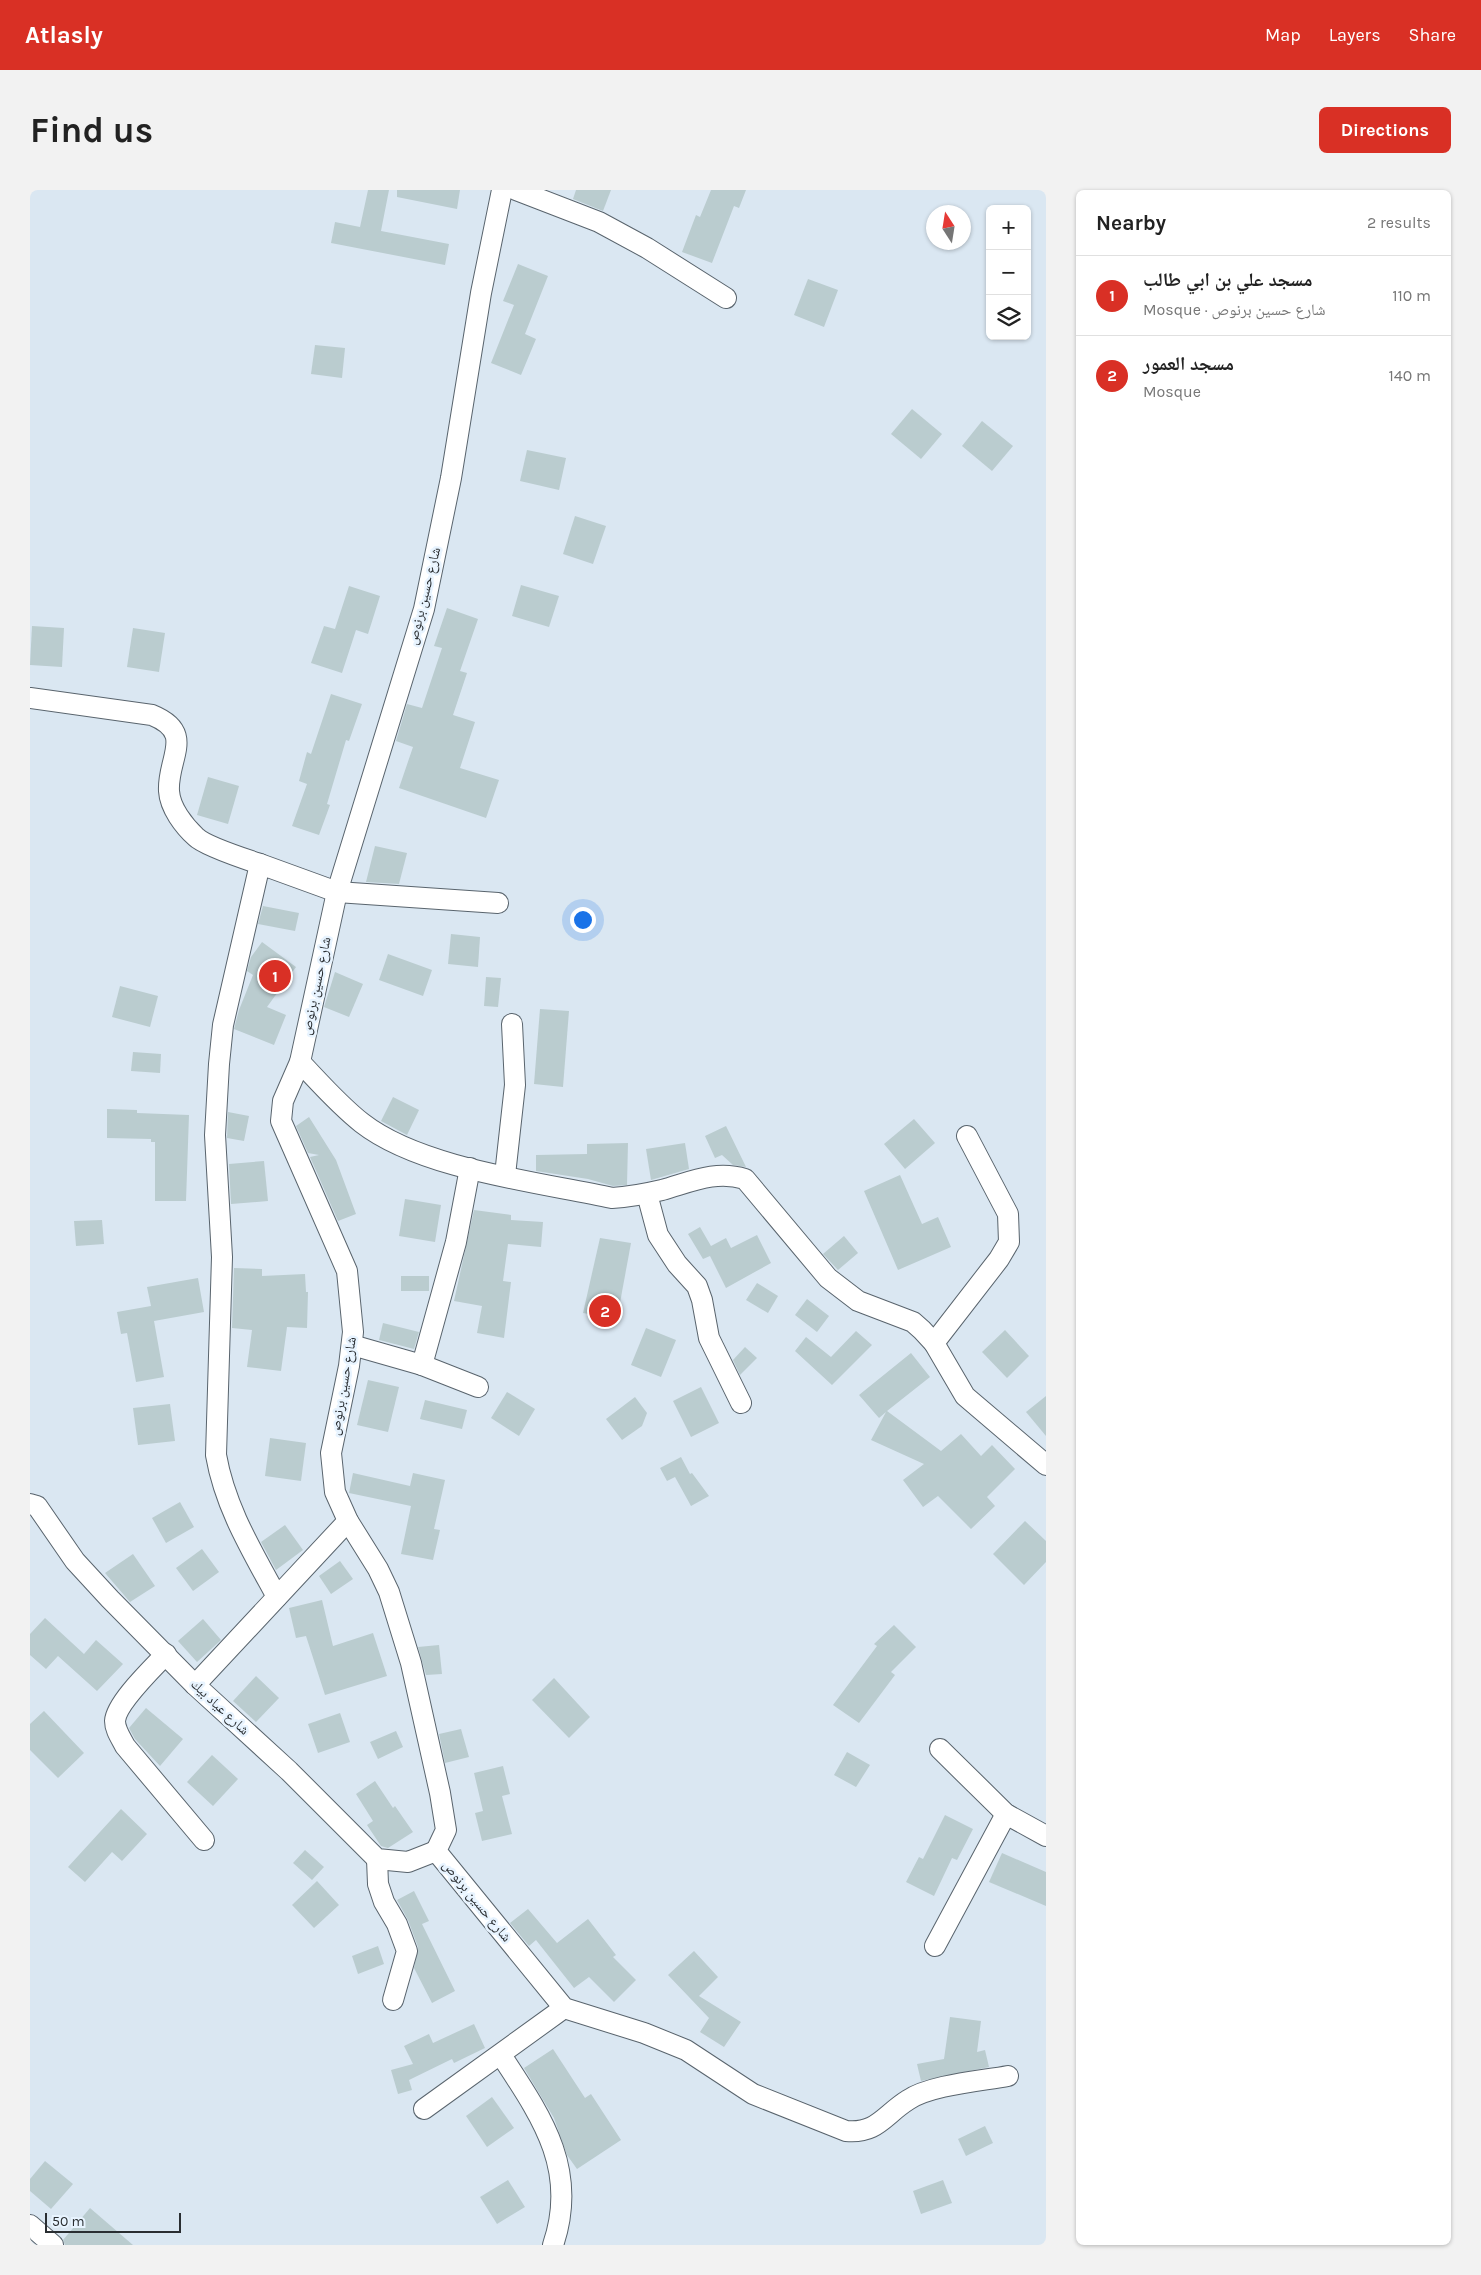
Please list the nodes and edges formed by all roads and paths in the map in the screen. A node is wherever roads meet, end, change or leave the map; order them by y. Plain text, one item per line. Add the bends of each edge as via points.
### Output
1 (502, 190) edge
2 (516, 190) edge
3 (726, 298) dead end
4 (30, 698) edge
5 (260, 864) junction
6 (337, 892) junction
7 (498, 903) dead end
8 (512, 1024) dead end
9 (300, 1062) junction
10 (967, 1136) dead end
11 (470, 1168) junction
12 (505, 1175) junction
13 (647, 1194) junction
14 (934, 1342) junction
15 (352, 1345) junction
16 (422, 1365) junction
17 (478, 1387) dead end
18 (741, 1403) dead end
19 (1046, 1465) edge
20 (30, 1504) edge
21 (348, 1521) junction
22 (277, 1597) junction
23 (166, 1654) junction
24 (195, 1685) junction
25 (940, 1749) dead end
26 (1006, 1814) junction
27 (1046, 1836) edge
28 (204, 1840) dead end
29 (436, 1851) junction
30 (377, 1859) junction
31 (935, 1946) dead end
32 (393, 2000) dead end
33 (564, 2008) junction
34 (501, 2055) junction
35 (1008, 2076) dead end
36 (424, 2110) dead end
37 (30, 2225) edge
38 (53, 2245) edge
39 (553, 2245) edge

1 - 6 street, شارع حسين برنوص via 481,293 451,478 424,609
2 - 3 street via 599,222
4 - 5 street via 152,715 164,720 174,730 176,738 168,792 179,819 197,839
5 - 6 street
5 - 22 street via 223,1025 219,1064 215,1135 222,1257 216,1454 220,1481 231,1512
6 - 7 street
6 - 9 street, شارع حسين برنوص
8 - 12 street via 516,1085
9 - 11 street via 363,1124 400,1146
9 - 15 street, شارع حسين برنوص via 283,1101 281,1122 347,1271
10 - 14 street via 1008,1214 1008,1242 999,1259
11 - 12 street
11 - 16 street via 456,1242
12 - 13 street via 612,1198
13 - 14 street via 711,1175 731,1174 745,1179 828,1278 858,1301 913,1322
13 - 18 street via 658,1235 677,1264 697,1286 709,1338
14 - 19 street via 965,1396
15 - 16 street
15 - 21 street, شارع حسين برنوص via 331,1453 335,1492
16 - 17 street
20 - 23 street, شارع عياد بيك via 37,1506 75,1561
21 - 22 street
21 - 29 street, شارع حسين برنوص via 389,1592 411,1663 446,1830
22 - 24 street
23 - 24 street, شارع عياد بيك
23 - 28 street via 119,1707 116,1731
24 - 30 street, شارع عياد بيك via 289,1771
25 - 26 street
26 - 27 street
26 - 31 street
29 - 30 street via 408,1862
29 - 33 street, شارع حسين برنوص
30 - 32 street via 378,1884 407,1951
33 - 34 street
33 - 35 street via 686,2050 753,2094 846,2131 860,2133 872,2129 909,2099 926,2092
34 - 36 street
34 - 39 street via 539,2112 556,2152 563,2202
37 - 38 street

